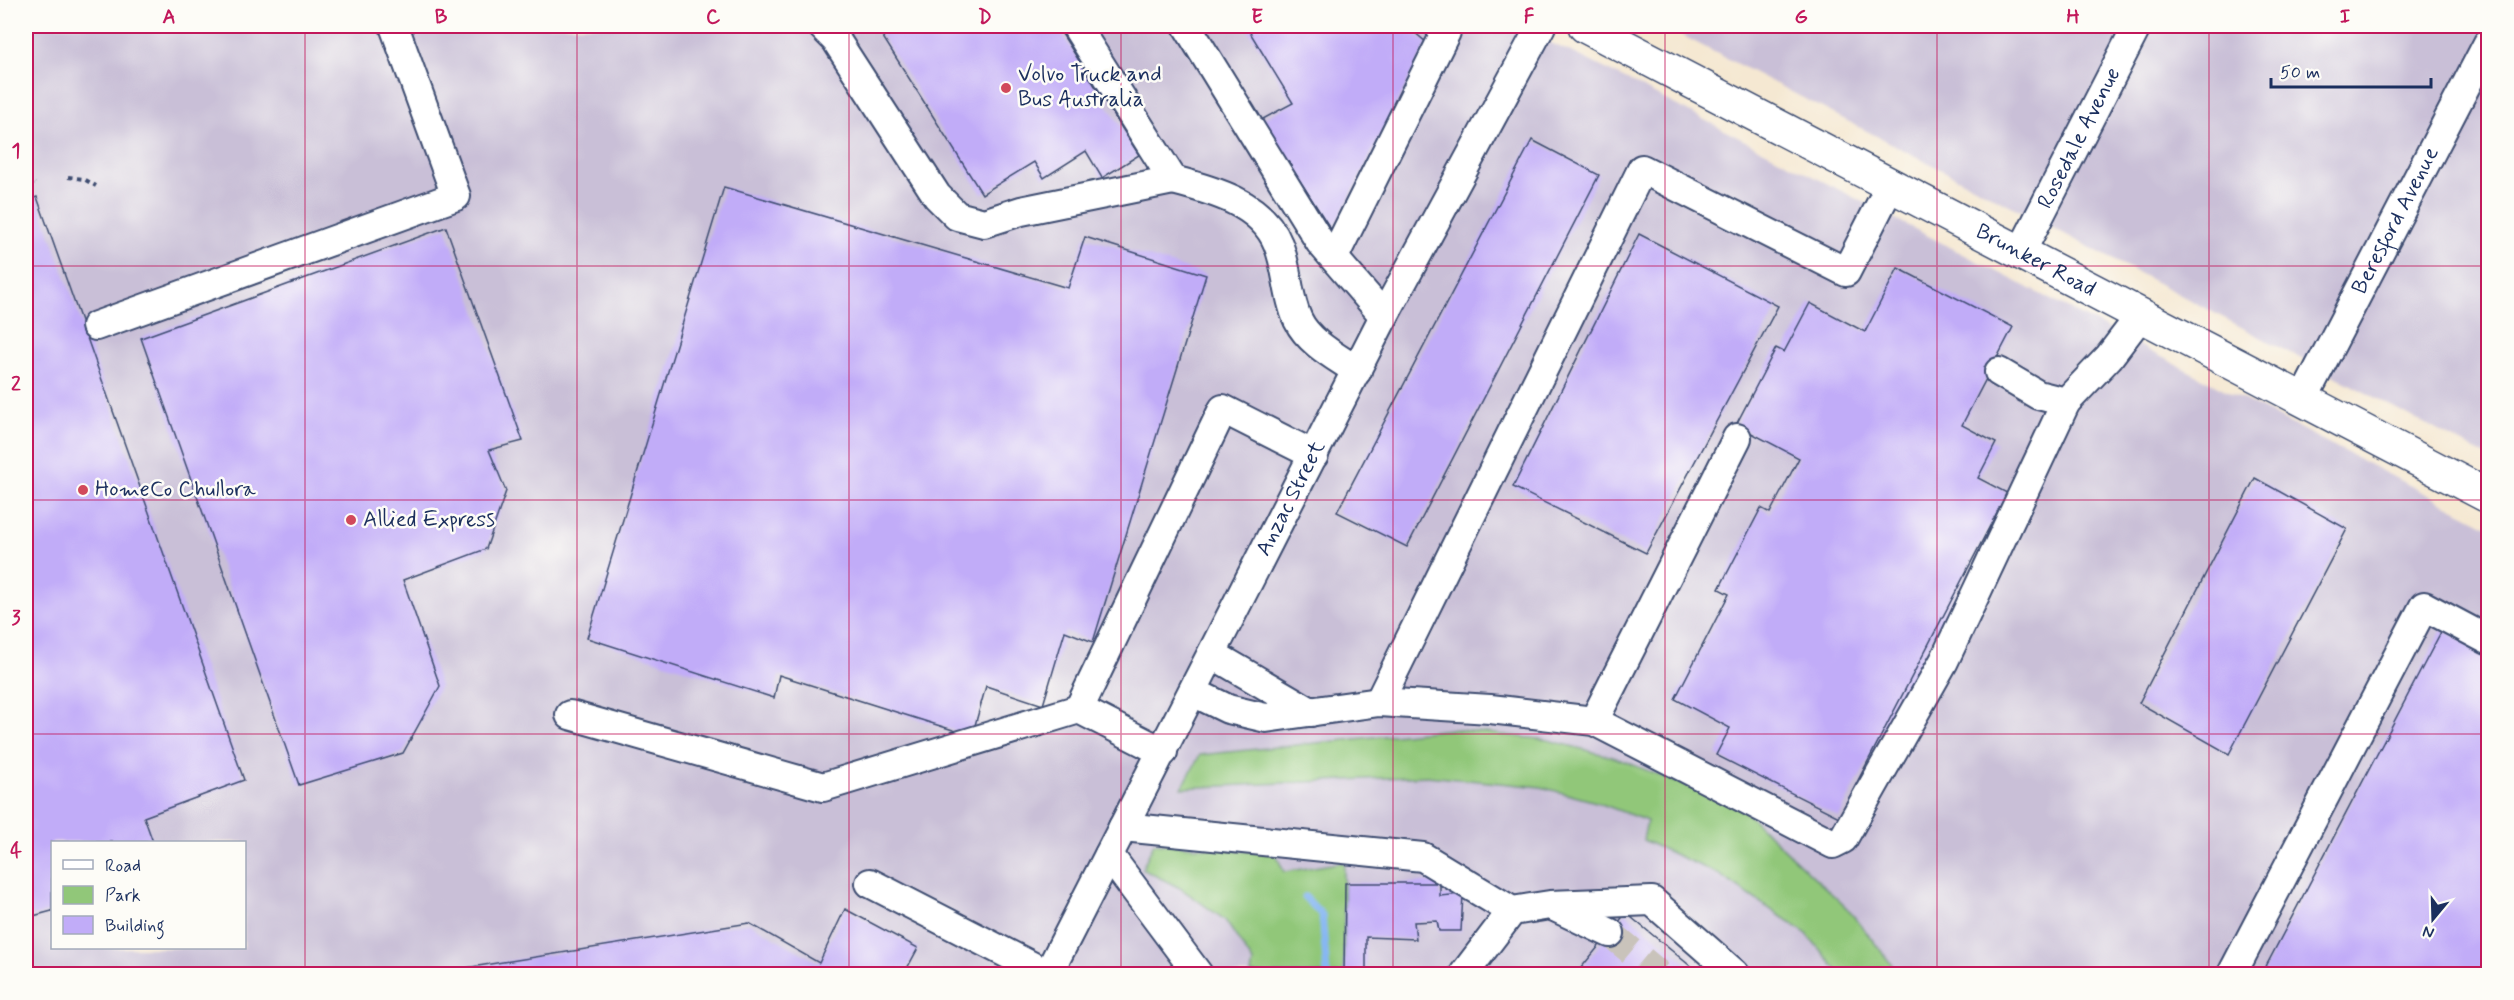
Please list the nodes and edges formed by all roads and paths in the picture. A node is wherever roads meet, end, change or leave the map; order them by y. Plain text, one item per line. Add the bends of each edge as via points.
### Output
1 (394, 26) edge
2 (822, 26) edge
3 (1076, 26) edge
4 (1187, 26) edge
5 (1439, 26) edge
6 (1541, 26) edge
7 (1585, 26) edge
8 (2138, 26) edge
9 (2488, 43) edge
10 (68, 177) dead end
11 (1173, 180) junction
12 (26, 182) edge
13 (35, 183) dead end
14 (1891, 184) junction
15 (96, 186) dead end
16 (2021, 252) junction
17 (1334, 257) junction
18 (2142, 315) junction
19 (1384, 316) junction
20 (96, 326) dead end
21 (1356, 371) junction
22 (1999, 372) dead end
23 (2303, 399) junction
24 (2067, 402) junction
25 (1737, 438) dead end
26 (1314, 455) junction
27 (2488, 496) edge
28 (2488, 640) edge
29 (1212, 654) junction
30 (1193, 692) junction
31 (1380, 702) junction
32 (1078, 710) junction
33 (1311, 712) junction
34 (570, 715) dead end
35 (1594, 721) junction
36 (1162, 752) junction
37 (1123, 826) junction
38 (1109, 855) junction
39 (870, 883) dead end
40 (1550, 905) junction
41 (1512, 911) junction
42 (1610, 933) tunnel mouth
43 (1048, 975) edge
44 (1198, 975) edge
45 (1464, 975) edge
46 (1736, 975) edge
47 (2232, 975) edge

1 - 20 street via 456,196
2 - 11 street via 836,40 937,196 957,216 984,223 1021,211
3 - 11 street
4 - 17 street via 1320,242
5 - 17 street via 1446,32
6 - 19 street, Anzac Street
7 - 14 main road, Brunker Road
8 - 16 street, Rosedale Avenue
9 - 23 street, Beresford Avenue
10 - 15 path
11 - 21 street via 1240,203 1264,219 1278,244 1298,321 1318,344
12 - 13 path
14 - 16 main road, Brunker Road
14 - 31 street via 1846,272 1642,169
16 - 18 main road, Brunker Road
17 - 19 street
18 - 23 main road, Brunker Road
18 - 24 street
19 - 21 street, Anzac Street
21 - 26 street, Anzac Street
22 - 24 street via 2038,395
23 - 27 main road, Brunker Road
24 - 35 street via 1944,661 1843,839 1833,844
25 - 35 street
26 - 29 street, Anzac Street
26 - 32 street via 1223,408
28 - 47 street via 2424,606
29 - 30 street, Anzac Street
29 - 33 street
30 - 33 street via 1228,709 1266,718
30 - 36 street, Anzac Street
31 - 33 street
31 - 35 street
32 - 34 street via 823,787
32 - 36 street
36 - 37 street, Anzac Street
37 - 38 street, Anzac Street
37 - 41 street via 1423,857
38 - 43 street, Anzac Street
38 - 44 street
39 - 43 street
40 - 41 street
40 - 42 street
40 - 46 street via 1653,901
41 - 45 street

